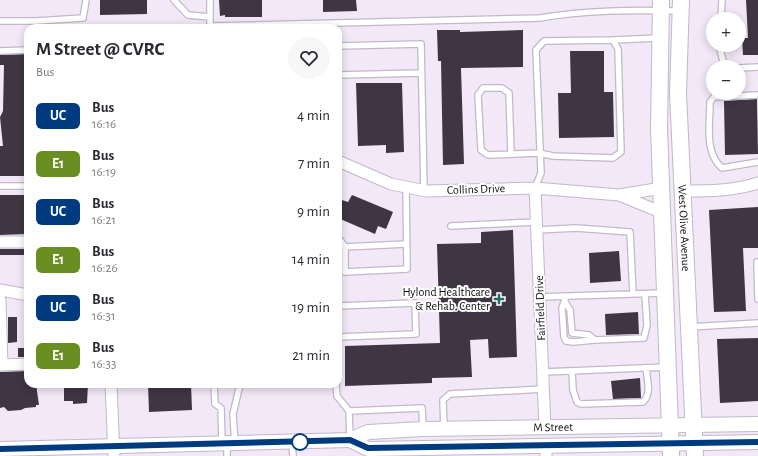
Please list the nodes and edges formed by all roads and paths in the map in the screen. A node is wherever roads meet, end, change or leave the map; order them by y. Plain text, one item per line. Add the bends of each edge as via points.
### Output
1 (86, 0) edge
2 (175, 0) edge
3 (210, 0) edge
4 (722, 0) edge
5 (660, 5) edge
6 (680, 5) edge
7 (721, 12) edge
8 (210, 17) junction
9 (0, 21) edge
10 (210, 24) edge
11 (292, 24) edge
12 (659, 38) junction
13 (613, 40) junction
14 (342, 46) edge
15 (24, 50) edge
16 (0, 51) edge
17 (758, 67) edge
18 (746, 68) edge
19 (422, 73) junction
20 (342, 75) edge
21 (758, 95) edge
22 (660, 128) junction
23 (539, 153) junction
24 (511, 154) junction
25 (758, 162) edge
26 (342, 164) edge
27 (758, 183) edge
28 (0, 186) edge
29 (24, 186) edge
30 (406, 187) junction
31 (535, 188) junction
32 (662, 188) junction
33 (424, 190) junction
34 (683, 192) junction
35 (619, 195) junction
36 (663, 213) junction
37 (451, 226) dead end
38 (537, 226) junction
39 (0, 242) edge
40 (24, 242) edge
41 (342, 243) edge
42 (406, 244) junction
43 (345, 247) junction
44 (757, 262) dead end
45 (687, 271) junction
46 (0, 290) edge
47 (665, 293) junction
48 (24, 294) edge
49 (633, 294) junction
50 (645, 294) junction
51 (539, 297) junction
52 (565, 299) junction
53 (758, 299) edge
54 (0, 300) edge
55 (342, 306) edge
56 (758, 323) edge
57 (689, 327) junction
58 (342, 338) edge
59 (595, 340) junction
60 (24, 364) edge
61 (668, 367) junction
62 (646, 368) junction
63 (572, 371) junction
64 (543, 372) junction
65 (111, 388) edge
66 (214, 388) edge
67 (239, 388) edge
68 (336, 388) edge
69 (544, 389) junction
70 (349, 411) junction
71 (758, 424) edge
72 (693, 425) junction
73 (669, 426) junction
74 (545, 428) junction
75 (423, 429) junction
76 (444, 429) junction
77 (350, 440) junction
78 (758, 442) edge
79 (228, 447) edge
80 (0, 449) edge
81 (292, 449) edge
82 (670, 450) edge
83 (694, 450) edge
84 (546, 451) edge
85 (113, 452) edge
86 (390, 452) edge
87 (425, 452) edge

1 - 9 lane via 83,18
2 - 8 lane via 188,15
3 - 8 lane
4 - 7 lane
5 - 6 lane
5 - 11 lane via 540,18
5 - 12 main road, West Olive Avenue
6 - 34 main road, West Olive Avenue via 678,93
8 - 10 lane
12 - 13 lane
12 - 22 main road, West Olive Avenue
13 - 23 lane via 544,41 536,50
13 - 23 lane via 618,49 621,152 613,158 553,156
14 - 19 lane via 421,44
15 - 16 lane
17 - 18 lane
19 - 20 lane
19 - 33 lane
21 - 25 lane via 714,97 710,102 711,152 715,161 722,168
22 - 32 main road, West Olive Avenue
22 - 34 main road via 669,149 671,180
23 - 24 lane
23 - 31 lane via 541,173
24 - 24 lane via 488,155 481,150 478,95 483,88 502,88 509,93
26 - 30 street, Collins Drive
27 - 34 street via 742,188
28 - 29 lane
30 - 33 street, Collins Drive
30 - 42 lane
31 - 33 street, Collins Drive
31 - 35 street, Collins Drive
31 - 38 street, Fairfield Drive
32 - 35 street, Collins Drive
32 - 36 main road, West Olive Avenue
32 - 45 main road via 670,206 676,253
34 - 45 main road, West Olive Avenue
35 - 36 street, Collins Drive
36 - 47 main road, West Olive Avenue
37 - 38 lane
38 - 49 lane via 630,232
38 - 51 street, Fairfield Drive
39 - 40 street
41 - 43 lane
42 - 43 lane
42 - 43 lane via 407,269 345,272
44 - 53 lane
45 - 57 main road, West Olive Avenue
46 - 48 street
47 - 50 lane
47 - 61 main road, West Olive Avenue
49 - 50 lane
49 - 52 lane
50 - 59 lane via 647,325 644,338
51 - 52 lane
51 - 64 street, Fairfield Drive
52 - 59 lane via 570,310 572,333 589,335
52 - 59 lane via 562,308 566,341
54 - 60 street via 2,365
55 - 58 lane via 416,303 416,334
56 - 57 lane
57 - 72 main road, West Olive Avenue
61 - 62 lane
61 - 73 main road, West Olive Avenue
62 - 63 lane
62 - 63 lane via 647,399 643,402 625,404 577,402 573,390
63 - 64 lane
64 - 69 street, Fairfield Drive
65 - 85 street
66 - 79 lane via 214,404 221,408
67 - 79 lane
68 - 70 lane via 337,396
69 - 74 street, Fairfield Drive
69 - 76 lane via 450,394 443,400
70 - 75 lane via 422,408
70 - 77 lane
71 - 72 street, M Street
72 - 73 street, M Street
72 - 83 main road, West Olive Avenue
73 - 74 street, M Street
73 - 82 main road, West Olive Avenue
74 - 76 street, M Street
75 - 76 street, M Street
75 - 77 street, M Street via 368,432
77 - 81 street, M Street
77 - 86 street, M Street via 368,448
78 - 83 street, M Street
79 - 81 street, M Street
79 - 85 street, M Street
80 - 85 street, M Street
82 - 83 street, M Street
82 - 84 street, M Street
84 - 87 street, M Street
86 - 87 street, M Street

